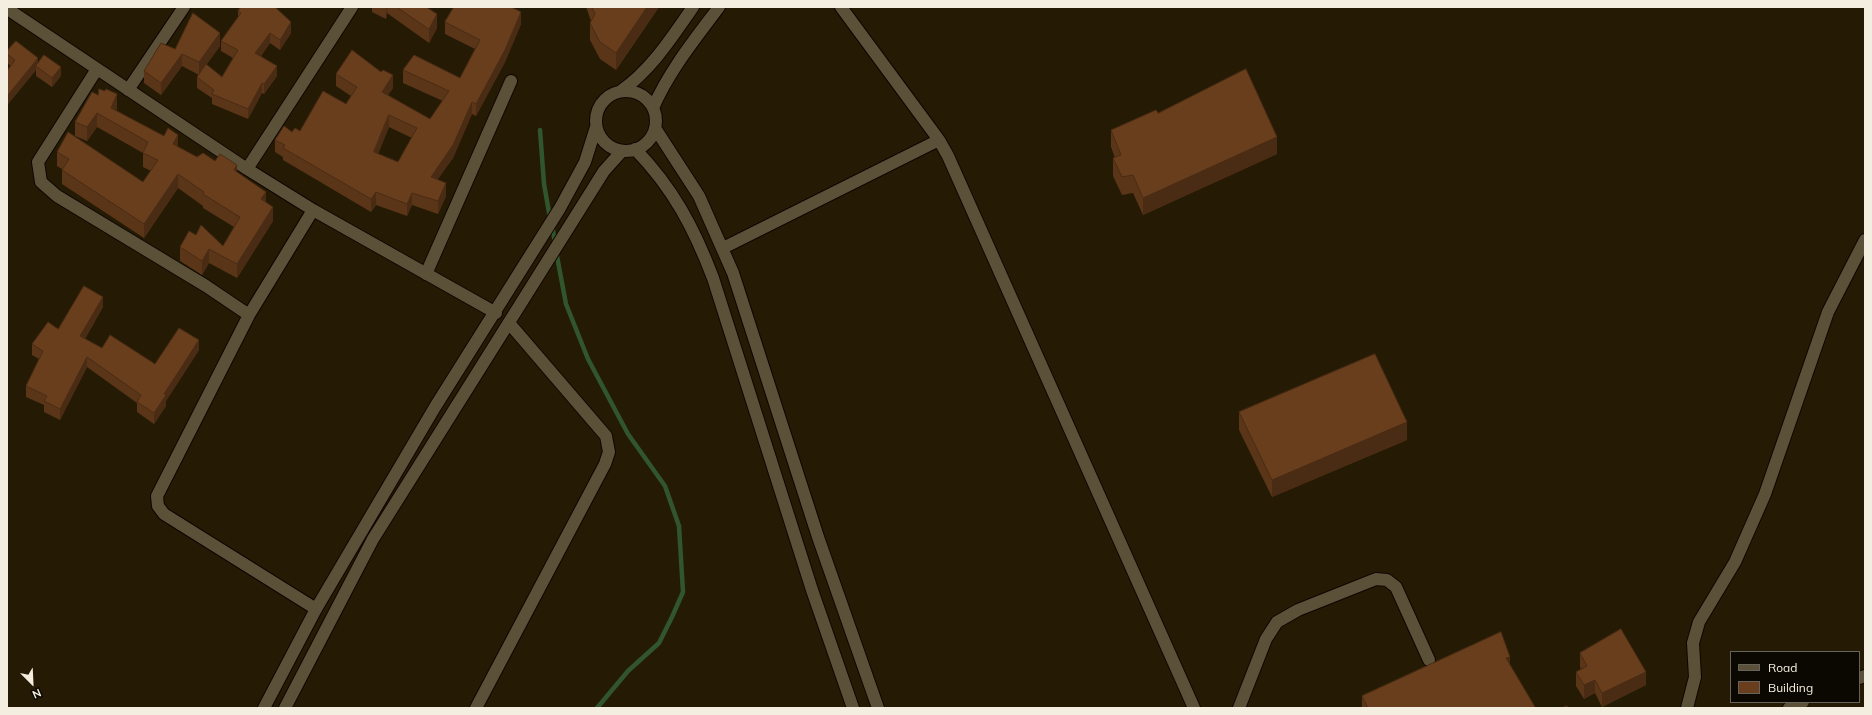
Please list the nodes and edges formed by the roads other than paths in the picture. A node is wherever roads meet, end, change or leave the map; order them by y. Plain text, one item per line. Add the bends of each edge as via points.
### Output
1 (184, 7) edge
2 (352, 7) edge
3 (693, 7) edge
4 (719, 7) edge
5 (841, 7) edge
6 (12, 12) dead end
7 (97, 69) junction
8 (511, 81) dead end
9 (128, 90) junction
10 (621, 91) junction
11 (653, 108) junction
12 (596, 127) junction
13 (655, 128) junction
14 (939, 140) junction
15 (635, 149) junction
16 (622, 151) junction
17 (247, 169) junction
18 (313, 210) junction
19 (1865, 240) edge
20 (723, 248) junction
21 (426, 274) junction
22 (496, 313) junction
23 (249, 315) junction
24 (509, 323) junction
25 (316, 609) junction
26 (1429, 660) dead end
27 (1801, 703) edge
28 (264, 708) edge
29 (285, 708) edge
30 (476, 708) edge
31 (853, 708) edge
32 (878, 708) edge
33 (1194, 708) edge
34 (1239, 708) edge
35 (1687, 708) edge
36 (1789, 708) edge

1 - 9 street
2 - 17 street
3 - 10 street via 657,57 635,82
4 - 11 street via 675,68
5 - 14 street
6 - 7 street
7 - 9 street
7 - 23 street via 38,162 41,182 56,196 206,286
8 - 21 street
9 - 17 street
10 - 11 street via 641,95
10 - 12 street via 612,94 601,104
11 - 13 street
12 - 16 street via 608,146
12 - 22 street via 585,162
13 - 15 street via 651,137
13 - 20 street via 699,196
14 - 20 street
14 - 33 street
15 - 16 street
15 - 31 street via 667,185 691,225 703,252 812,590
16 - 24 street via 604,170
17 - 18 street
18 - 21 street
18 - 23 street
19 - 35 street via 1828,312 1765,494 1735,562 1699,622 1693,642 1695,677
20 - 32 street via 736,280 850,631
21 - 22 street
22 - 25 street via 432,414
23 - 25 street via 158,496 158,506 164,514
24 - 29 street via 373,538
24 - 30 street via 606,436 609,452
25 - 28 street
26 - 34 street via 1396,586 1388,580 1376,579 1298,610 1277,622 1266,639
27 - 36 street

